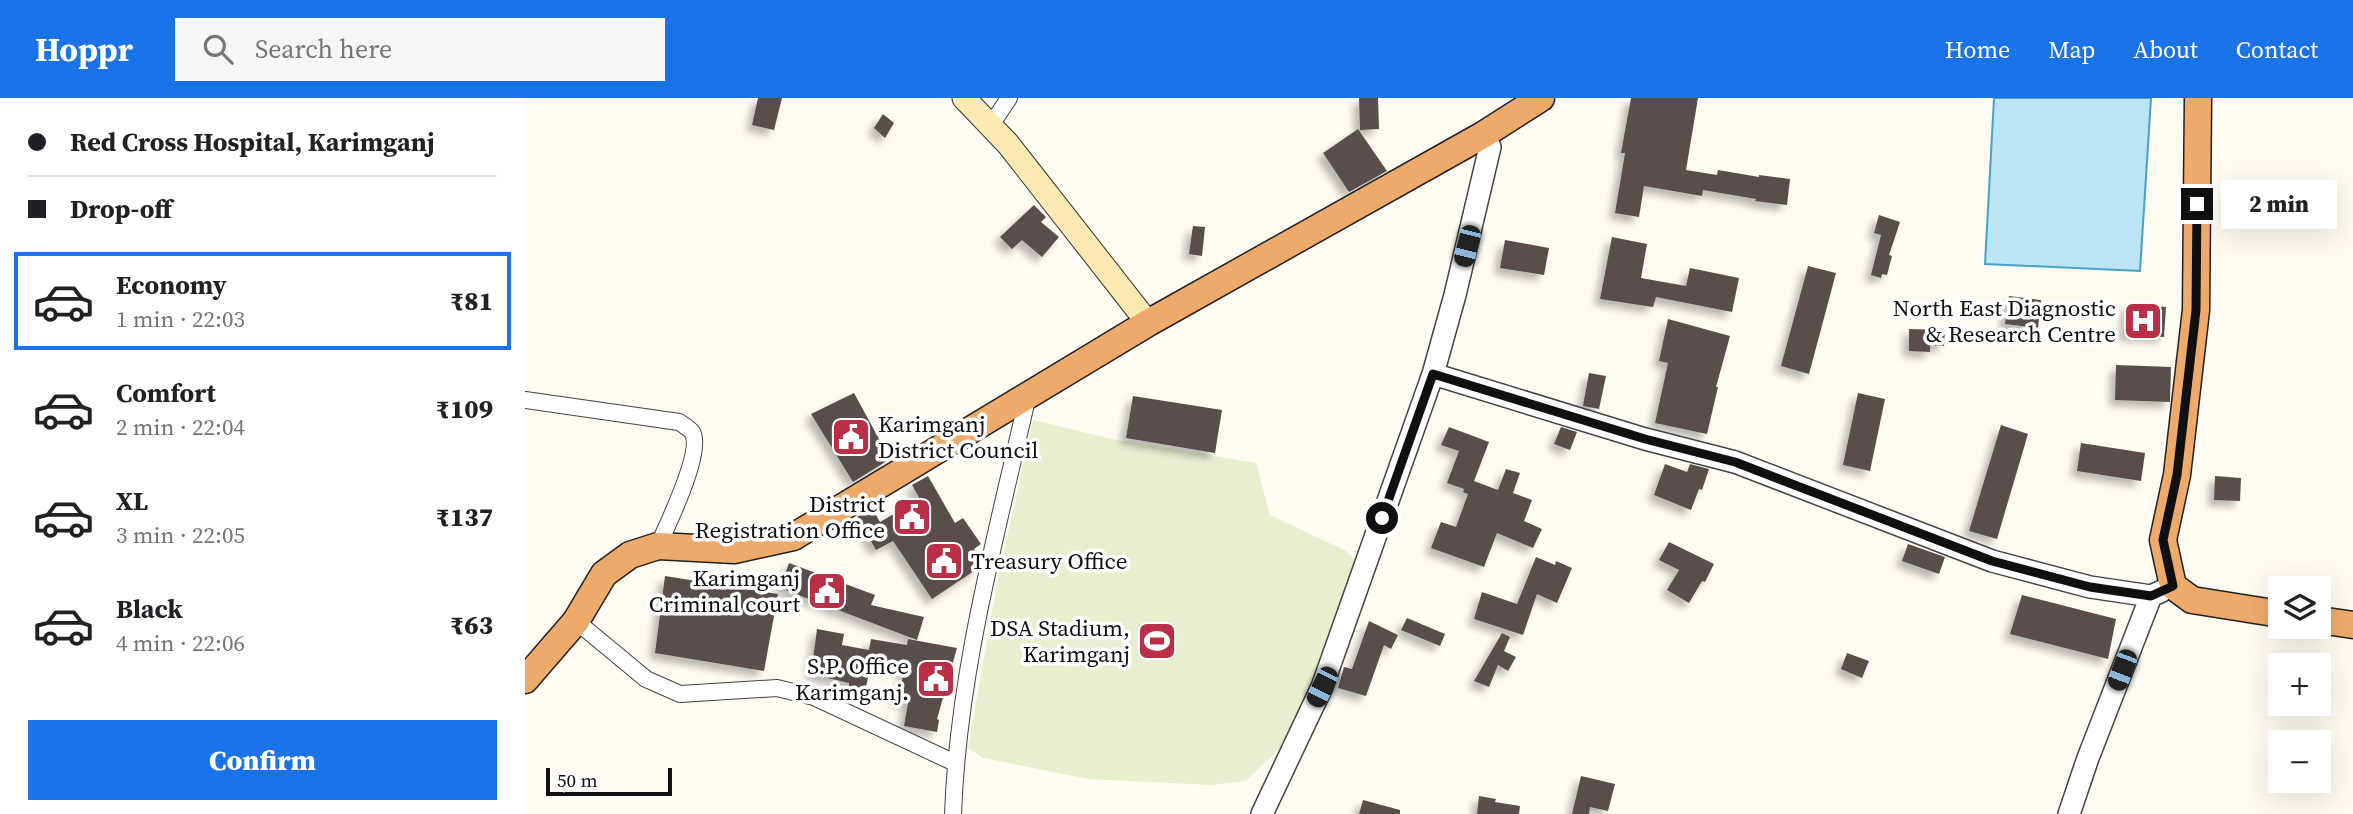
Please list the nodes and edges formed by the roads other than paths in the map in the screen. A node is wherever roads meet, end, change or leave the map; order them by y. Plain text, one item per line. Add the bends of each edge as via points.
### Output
1 (964, 98) edge
2 (1009, 98) edge
3 (1541, 98) edge
4 (2198, 98) edge
5 (991, 125) junction
6 (1483, 135) junction
7 (1148, 323) junction
8 (1433, 374) junction
9 (1028, 396) junction
10 (525, 400) edge
11 (658, 546) junction
12 (2162, 591) junction
13 (2268, 612) edge
14 (576, 621) junction
15 (2331, 622) edge
16 (2353, 625) edge
17 (525, 680) edge
18 (955, 763) junction
19 (953, 814) edge
20 (1262, 814) edge
21 (2069, 814) edge

1 - 5 main road
2 - 5 street
3 - 6 highway
4 - 12 highway via 2196,310 2177,475 2163,540
5 - 7 main road
6 - 7 highway
6 - 8 street via 1490,147
7 - 9 highway
8 - 12 street via 1735,462 1992,561 2090,587
8 - 20 street via 1322,687
9 - 11 highway via 793,537 734,550
9 - 18 street via 976,626
10 - 11 street via 679,422 692,432 691,465
11 - 14 highway via 630,555 604,573
12 - 13 highway
12 - 21 street via 2088,758
14 - 17 highway
14 - 18 street via 646,679 680,694 777,688 814,697
15 - 16 highway
18 - 19 street

